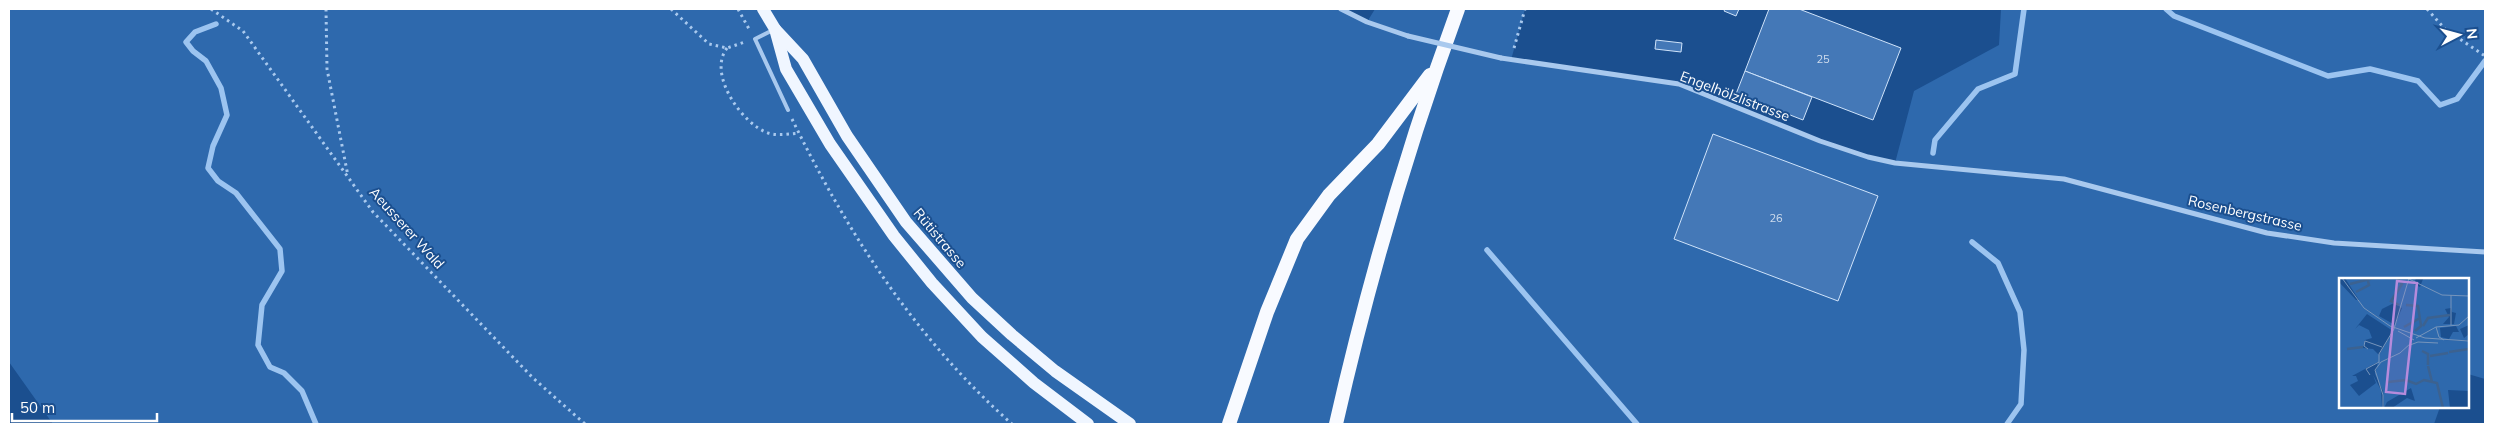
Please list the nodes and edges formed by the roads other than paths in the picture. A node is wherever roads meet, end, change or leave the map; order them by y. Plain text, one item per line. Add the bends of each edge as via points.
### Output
1 (763, 9) edge
2 (1341, 9) edge
3 (1458, 9) edge
4 (774, 29) junction
5 (1438, 65) junction
6 (788, 110) road end
7 (2064, 179) joint
8 (2485, 252) edge
9 (1228, 423) edge
10 (1088, 424) edge
11 (1130, 424) edge
12 (1336, 424) edge

1 - 4 main road, Rütistrasse
2 - 7 street, Engelhölzlistrasse, bridge via 1408,36 1501,58 1679,84 1868,157 1895,163
3 - 5 highway
4 - 6 lane via 755,39
4 - 10 main road, Rütistrasse via 786,68 801,94 849,173 894,236 982,337 1034,383
4 - 11 main road, Rütistrasse via 803,59 847,136 906,222 966,292 1055,371
5 - 9 highway via 1378,144 1334,188 1300,234 1278,282
5 - 12 highway via 1387,226
7 - 8 street, Rosenbergstrasse via 2267,233 2334,243

